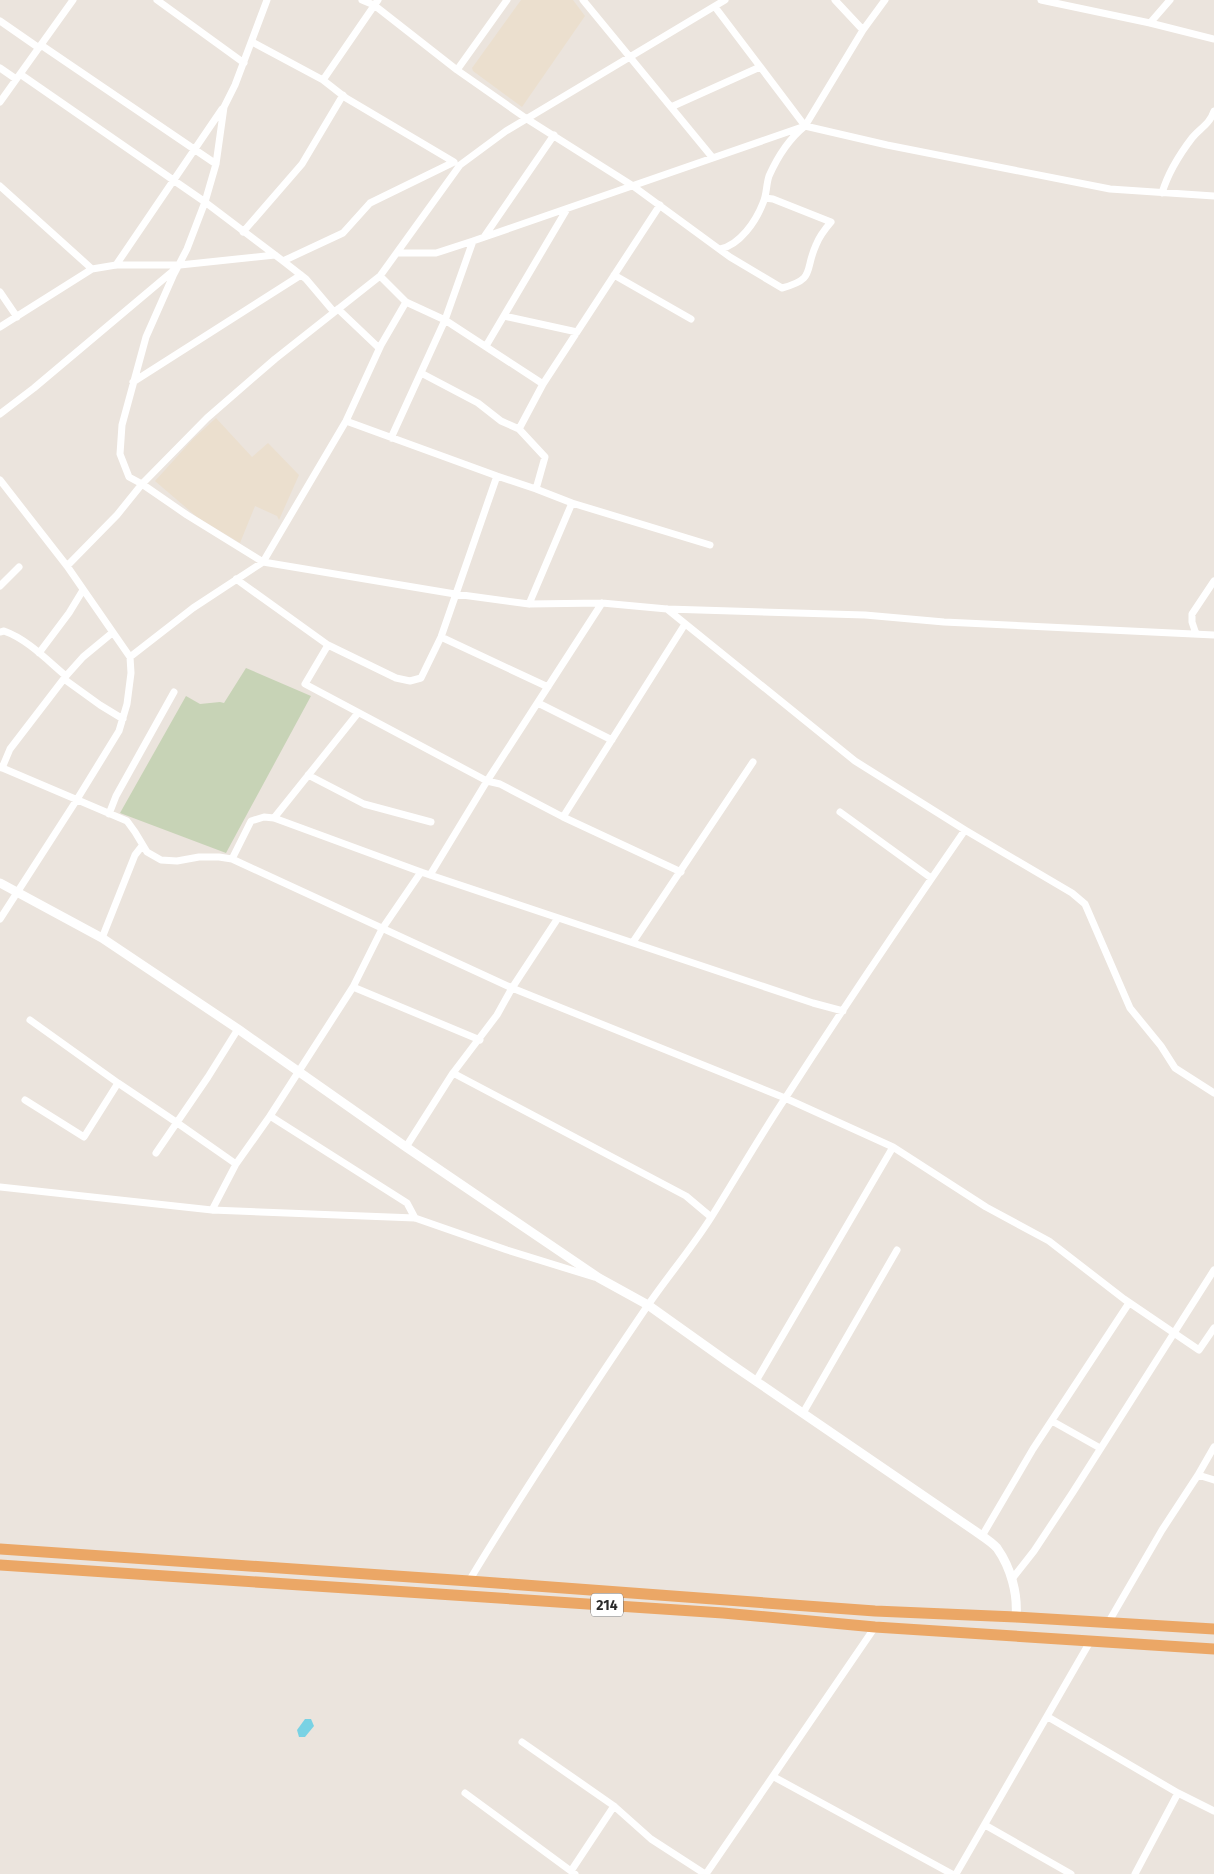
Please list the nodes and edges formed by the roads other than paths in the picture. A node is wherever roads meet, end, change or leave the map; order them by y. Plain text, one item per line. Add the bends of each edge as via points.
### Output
1 (74, 0) edge
2 (157, 0) edge
3 (267, 0) edge
4 (362, 0) edge
5 (508, 0) edge
6 (583, 0) edge
7 (725, 0) edge
8 (835, 0) edge
9 (885, 0) edge
10 (1041, 0) edge
11 (1170, 0) edge
12 (1059, 2) edge
13 (376, 3) edge
14 (715, 4) edge
15 (0, 21) edge
16 (1150, 23) junction
17 (863, 30) junction
18 (1214, 39) edge
19 (252, 42) junction
20 (40, 46) junction
21 (630, 58) junction
22 (244, 63) junction
23 (760, 67) junction
24 (0, 68) edge
25 (457, 70) junction
26 (18, 76) junction
27 (323, 80) junction
28 (343, 95) junction
29 (0, 102) edge
30 (224, 107) junction
31 (671, 107) junction
32 (1214, 111) edge
33 (527, 119) junction
34 (805, 126) junction
35 (554, 135) junction
36 (196, 150) junction
37 (712, 157) junction
38 (457, 163) junction
39 (216, 164) junction
40 (174, 181) junction
41 (0, 186) edge
42 (633, 186) junction
43 (1162, 193) junction
44 (1214, 196) edge
45 (765, 198) junction
46 (205, 202) junction
47 (660, 205) junction
48 (567, 209) junction
49 (243, 232) junction
50 (484, 237) junction
51 (474, 241) junction
52 (720, 250) junction
53 (397, 253) junction
54 (275, 255) junction
55 (283, 261) junction
56 (116, 265) junction
57 (180, 265) junction
58 (92, 269) junction
59 (301, 275) junction
60 (614, 275) junction
61 (380, 276) junction
62 (0, 292) edge
63 (406, 302) junction
64 (336, 311) junction
65 (504, 316) junction
66 (16, 317) junction
67 (691, 319) dead end
68 (445, 320) junction
69 (0, 327) edge
70 (577, 332) junction
71 (486, 346) junction
72 (379, 348) junction
73 (421, 373) junction
74 (133, 382) junction
75 (543, 384) junction
76 (0, 414) edge
77 (346, 421) junction
78 (519, 429) junction
79 (391, 438) junction
80 (497, 476) junction
81 (0, 480) edge
82 (142, 484) junction
83 (536, 489) junction
84 (572, 503) junction
85 (710, 545) dead end
86 (263, 562) junction
87 (67, 566) junction
88 (19, 567) dead end
89 (236, 579) junction
90 (1214, 581) edge
91 (0, 586) edge
92 (83, 590) junction
93 (455, 594) junction
94 (602, 603) junction
95 (529, 604) junction
96 (667, 609) junction
97 (686, 624) junction
98 (0, 632) edge
99 (112, 633) junction
100 (1196, 634) junction
101 (1214, 635) edge
102 (441, 637) junction
103 (328, 645) junction
104 (39, 653) junction
105 (130, 658) junction
106 (65, 677) junction
107 (548, 687) junction
108 (174, 692) dead end
109 (538, 703) junction
110 (358, 713) junction
111 (123, 719) junction
112 (612, 740) junction
113 (753, 762) dead end
114 (1, 768) edge
115 (308, 775) junction
116 (487, 781) junction
117 (76, 801) junction
118 (840, 812) dead end
119 (109, 814) junction
120 (274, 818) junction
121 (563, 818) junction
122 (431, 822) dead end
123 (965, 830) junction
124 (142, 846) junction
125 (232, 859) junction
126 (421, 872) junction
127 (681, 872) junction
128 (430, 875) junction
129 (931, 878) junction
130 (0, 883) edge
131 (17, 893) junction
132 (0, 918) edge
133 (558, 918) junction
134 (382, 929) junction
135 (102, 938) junction
136 (634, 942) junction
137 (353, 987) junction
138 (512, 988) junction
139 (842, 1011) junction
140 (30, 1020) dead end
141 (238, 1029) junction
142 (480, 1040) junction
143 (298, 1071) junction
144 (453, 1073) junction
145 (118, 1083) junction
146 (1214, 1093) edge
147 (785, 1098) junction
148 (25, 1100) dead end
149 (270, 1116) junction
150 (176, 1122) junction
151 (406, 1147) junction
152 (893, 1147) junction
153 (156, 1153) dead end
154 (236, 1164) junction
155 (0, 1187) edge
156 (212, 1210) junction
157 (711, 1217) junction
158 (415, 1218) junction
159 (897, 1250) dead end
160 (1214, 1270) edge
161 (599, 1278) junction
162 (1129, 1302) junction
163 (648, 1305) junction
164 (1214, 1328) edge
165 (1174, 1333) junction
166 (756, 1381) junction
167 (803, 1413) junction
168 (1052, 1421) junction
169 (1214, 1447) edge
170 (1100, 1448) junction
171 (1198, 1475) junction
172 (1214, 1480) edge
173 (982, 1536) junction
174 (0, 1549) edge
175 (0, 1565) edge
176 (1012, 1579) junction
177 (470, 1581) junction
178 (999, 1616) junction
179 (1016, 1617) junction
180 (1030, 1618) junction
181 (1108, 1624) junction
182 (875, 1627) junction
183 (1214, 1629) edge
184 (998, 1634) junction
185 (1029, 1636) junction
186 (1091, 1640) junction
187 (1214, 1649) edge
188 (1048, 1717) junction
189 (522, 1742) dead end
190 (774, 1777) junction
191 (1178, 1792) junction
192 (464, 1793) dead end
193 (614, 1806) junction
194 (1214, 1811) edge
195 (985, 1825) junction
196 (573, 1873) edge
197 (706, 1874) edge
198 (952, 1874) edge
199 (956, 1874) edge
200 (1072, 1874) edge
201 (1135, 1874) edge

1 - 20 street
2 - 22 street
3 - 19 street
4 - 13 street
5 - 25 street
6 - 21 street
7 - 14 street
8 - 17 street
9 - 17 street
10 - 12 street
11 - 16 street
12 - 16 street
13 - 25 street
13 - 27 street
14 - 21 street
14 - 23 street
15 - 20 street
16 - 18 street
17 - 34 street
19 - 22 street
19 - 27 street
20 - 26 street
20 - 36 street
21 - 31 street
21 - 33 street
22 - 30 street
23 - 31 street
23 - 34 street
24 - 26 street
25 - 33 street
26 - 29 street
26 - 40 street
27 - 28 street
28 - 38 street
28 - 49 street via 302,164
30 - 36 street
30 - 39 street
31 - 37 street
32 - 43 street via 1179,157
33 - 35 street
33 - 38 street
34 - 37 street
34 - 43 street via 1110,189
34 - 45 street via 791,139 772,170
35 - 42 street
35 - 50 street
36 - 39 street
36 - 40 street
37 - 42 street
38 - 53 street
38 - 55 street via 370,203 343,232
39 - 46 street
40 - 46 street
40 - 56 street
41 - 58 street
42 - 47 street
42 - 48 street
43 - 44 street
45 - 52 street via 749,227 736,242
45 - 52 street via 831,222 816,245 804,279 782,288
46 - 49 street
46 - 57 street
47 - 52 street
47 - 60 street
48 - 50 street
48 - 65 street
49 - 54 street
50 - 51 street
51 - 53 street via 436,253
51 - 68 street
53 - 61 street
54 - 55 street
54 - 57 street
55 - 59 street
56 - 57 street
56 - 58 street
57 - 74 street via 146,337
57 - 76 street
58 - 66 street
59 - 64 street
59 - 74 street
60 - 67 street
60 - 70 street
61 - 63 street
61 - 64 street
62 - 66 street
63 - 68 street
63 - 72 street
64 - 72 street
64 - 82 street via 207,418
65 - 70 street
65 - 71 street
66 - 69 street
68 - 71 street
68 - 73 street
70 - 75 street
71 - 75 street
72 - 77 street
73 - 78 street
73 - 79 street
74 - 82 street via 122,425 120,454 129,478
75 - 78 street
77 - 79 street
77 - 86 street
78 - 83 street via 545,457
79 - 80 street
80 - 83 street
80 - 93 street
81 - 87 street
82 - 86 street
82 - 87 street via 118,515
83 - 84 street
84 - 85 street
84 - 95 street
86 - 89 street
86 - 93 street
87 - 92 street
88 - 91 street
89 - 103 street
89 - 105 street
90 - 100 street via 1192,614
92 - 99 street
92 - 104 street
93 - 95 street
93 - 102 street
94 - 95 street
94 - 96 street
94 - 107 street
96 - 97 street
96 - 100 street via 865,615
97 - 112 street
97 - 123 street via 855,761
98 - 104 street via 10,633
99 - 105 street
99 - 106 street via 83,656
100 - 101 street
102 - 103 street via 421,678 410,681 396,678
102 - 107 street
103 - 110 street via 304,684
104 - 106 street
105 - 111 street via 128,704
106 - 111 street
106 - 114 street via 10,749
107 - 109 street
108 - 119 street
109 - 112 street
109 - 116 street
110 - 115 street
110 - 116 street
111 - 117 street
112 - 121 street
113 - 127 street
114 - 117 street
115 - 120 street
115 - 122 street via 364,804
116 - 121 street via 500,784
116 - 128 street
117 - 119 street
117 - 131 street
118 - 129 street
119 - 124 street via 127,822
120 - 125 street via 264,817 251,822
120 - 126 street
121 - 127 street
123 - 129 street
123 - 146 street via 1072,893 1085,904 1130,1008 1175,1068
124 - 125 street via 161,860
124 - 135 street via 135,855
125 - 134 street
126 - 128 street
126 - 134 street
127 - 136 street
128 - 133 street
129 - 139 street
130 - 131 street
131 - 132 street
131 - 135 street
133 - 136 street
133 - 138 street
134 - 137 street
134 - 138 street
135 - 141 street
136 - 139 street
137 - 142 street
137 - 143 street
138 - 142 street
138 - 147 street
139 - 147 street
140 - 145 street
141 - 143 street
141 - 150 street
142 - 144 street
143 - 149 street
143 - 151 street
144 - 151 street
144 - 157 street via 686,1196
145 - 148 street via 84,1138
145 - 150 street
147 - 152 street
147 - 157 street
149 - 154 street
149 - 158 street via 407,1203
150 - 153 street
150 - 154 street
151 - 161 street
152 - 162 street via 986,1207 1049,1241
152 - 166 street
154 - 156 street
155 - 156 street
156 - 158 street
157 - 163 street
158 - 161 street
159 - 167 street
160 - 165 street
161 - 163 street
162 - 165 street
162 - 168 street
163 - 166 street
163 - 177 street via 566,1426
164 - 165 street via 1199,1350
165 - 170 street
166 - 167 street
167 - 173 street
168 - 170 street
168 - 173 street
169 - 171 street
170 - 176 street via 1034,1551
171 - 172 street
171 - 181 street
173 - 176 street via 996,1548
174 - 177 highway, 214
175 - 182 highway, 214 via 724,1613
176 - 179 street
177 - 178 highway, 214 via 875,1611
178 - 179 highway, 214
178 - 184 highway
179 - 180 highway, 214
180 - 181 highway, 214
180 - 185 highway
181 - 183 highway, 214
182 - 184 highway, 214
182 - 190 street
184 - 185 highway, 214
185 - 186 highway, 214
186 - 187 highway, 214
186 - 188 street
188 - 191 street
188 - 195 street
189 - 193 street
190 - 197 street
190 - 198 street
191 - 194 street
191 - 201 street
192 - 196 street
193 - 196 street
193 - 197 street via 651,1839
195 - 199 street
195 - 200 street

